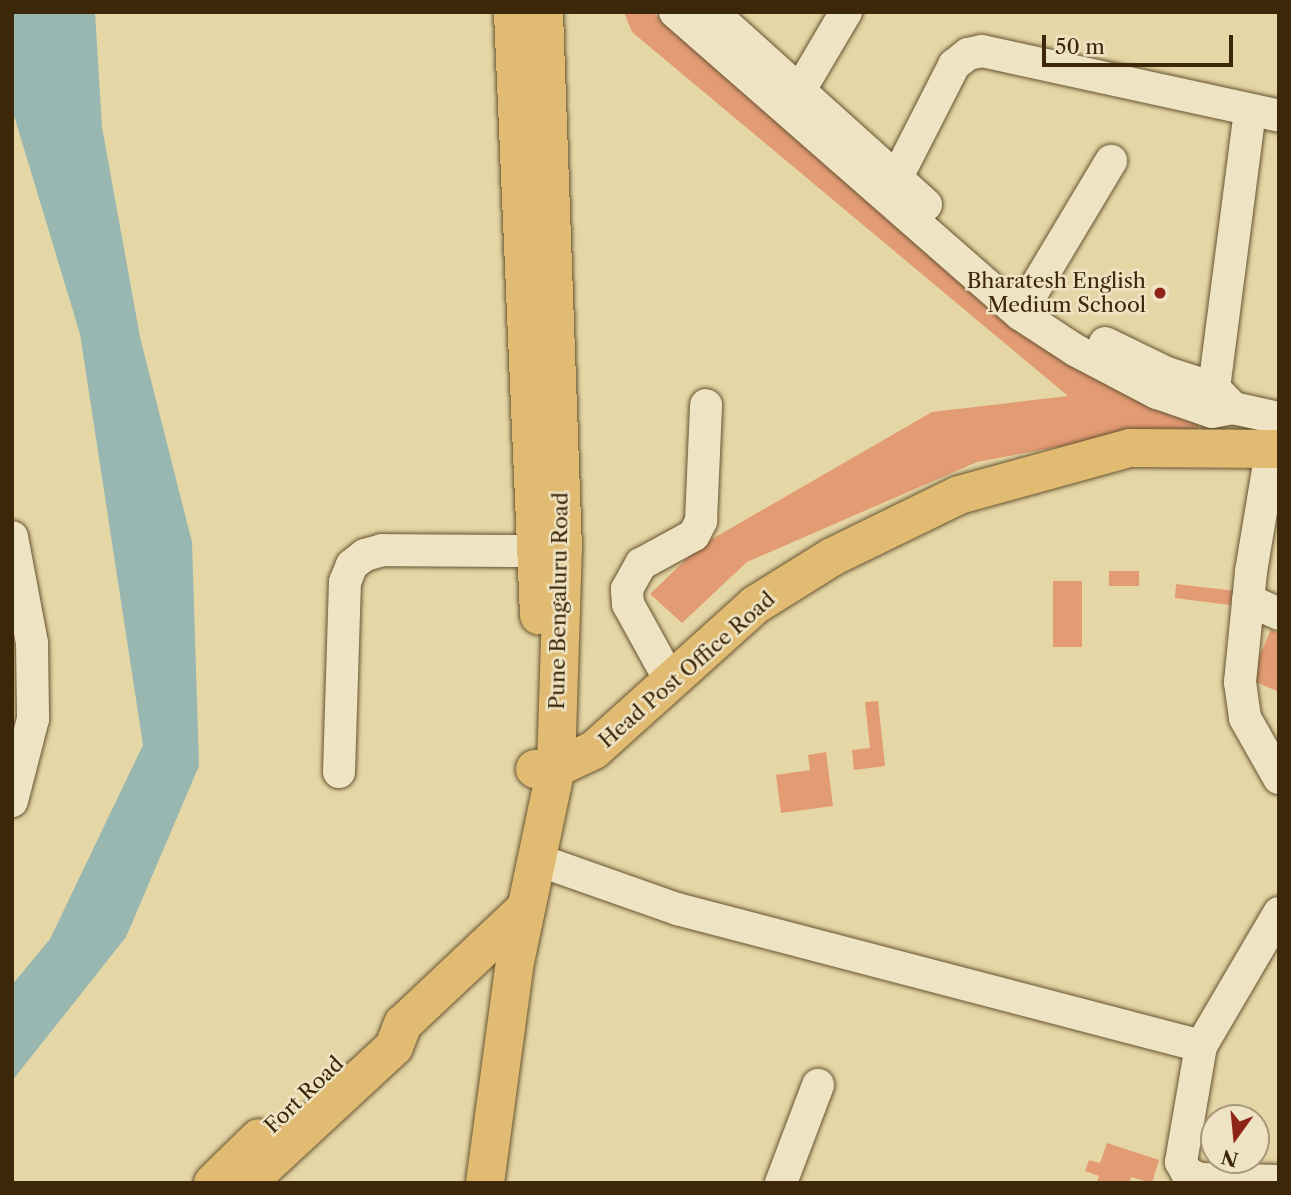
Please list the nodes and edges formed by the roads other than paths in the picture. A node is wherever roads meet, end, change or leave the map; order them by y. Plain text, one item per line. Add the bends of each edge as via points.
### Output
1 (513, 12) edge
2 (544, 12) edge
3 (675, 12) edge
4 (712, 12) edge
5 (846, 12) edge
6 (800, 90) junction
7 (1264, 113) edge
8 (1111, 161) dead end
9 (897, 179) junction
10 (1029, 298) junction
11 (1223, 398) junction
12 (706, 405) dead end
13 (1276, 433) edge
14 (12, 537) edge
15 (535, 551) junction
16 (1248, 600) junction
17 (1279, 614) edge
18 (671, 682) junction
19 (543, 768) junction
20 (339, 772) dead end
21 (1279, 778) edge
22 (12, 801) edge
23 (535, 859) junction
24 (1279, 913) edge
25 (513, 918) junction
26 (403, 1024) junction
27 (1200, 1046) junction
28 (818, 1085) dead end
29 (1279, 1181) edge
30 (213, 1183) edge
31 (247, 1183) edge
32 (465, 1183) edge
33 (485, 1183) edge
34 (781, 1183) edge

1 - 15 main road
2 - 19 main road, Pune Bengaluru Road via 563,549
3 - 11 street via 1020,314 1075,350 1157,393 1212,412
4 - 6 street
5 - 6 street
6 - 9 street
7 - 9 street via 982,51 968,54 954,65
7 - 11 street
8 - 10 street
9 - 10 street
10 - 11 street via 1116,349
11 - 13 street
12 - 18 street via 701,521 694,536 641,564 626,589 628,604
13 - 16 street
13 - 18 main road, Head Post Office Road via 1130,448 959,495 832,557 755,605
14 - 22 street via 32,643 33,719
15 - 19 main road
15 - 20 street via 382,550 352,565 345,582
16 - 17 street
16 - 21 street via 1240,682 1245,718
18 - 19 main road, Head Post Office Road via 594,750
19 - 23 main road, Pune Bengaluru Road
19 - 25 main road
23 - 25 main road, Pune Bengaluru Road
23 - 27 street via 677,909
24 - 27 street
25 - 26 main road, Fort Road
25 - 32 main road
25 - 33 main road, Pune Bengaluru Road
26 - 30 main road, Fort Road via 375,1027
26 - 31 main road, Fort Road via 394,1046
27 - 29 street via 1182,1148 1181,1162 1187,1173 1200,1179
28 - 34 street

